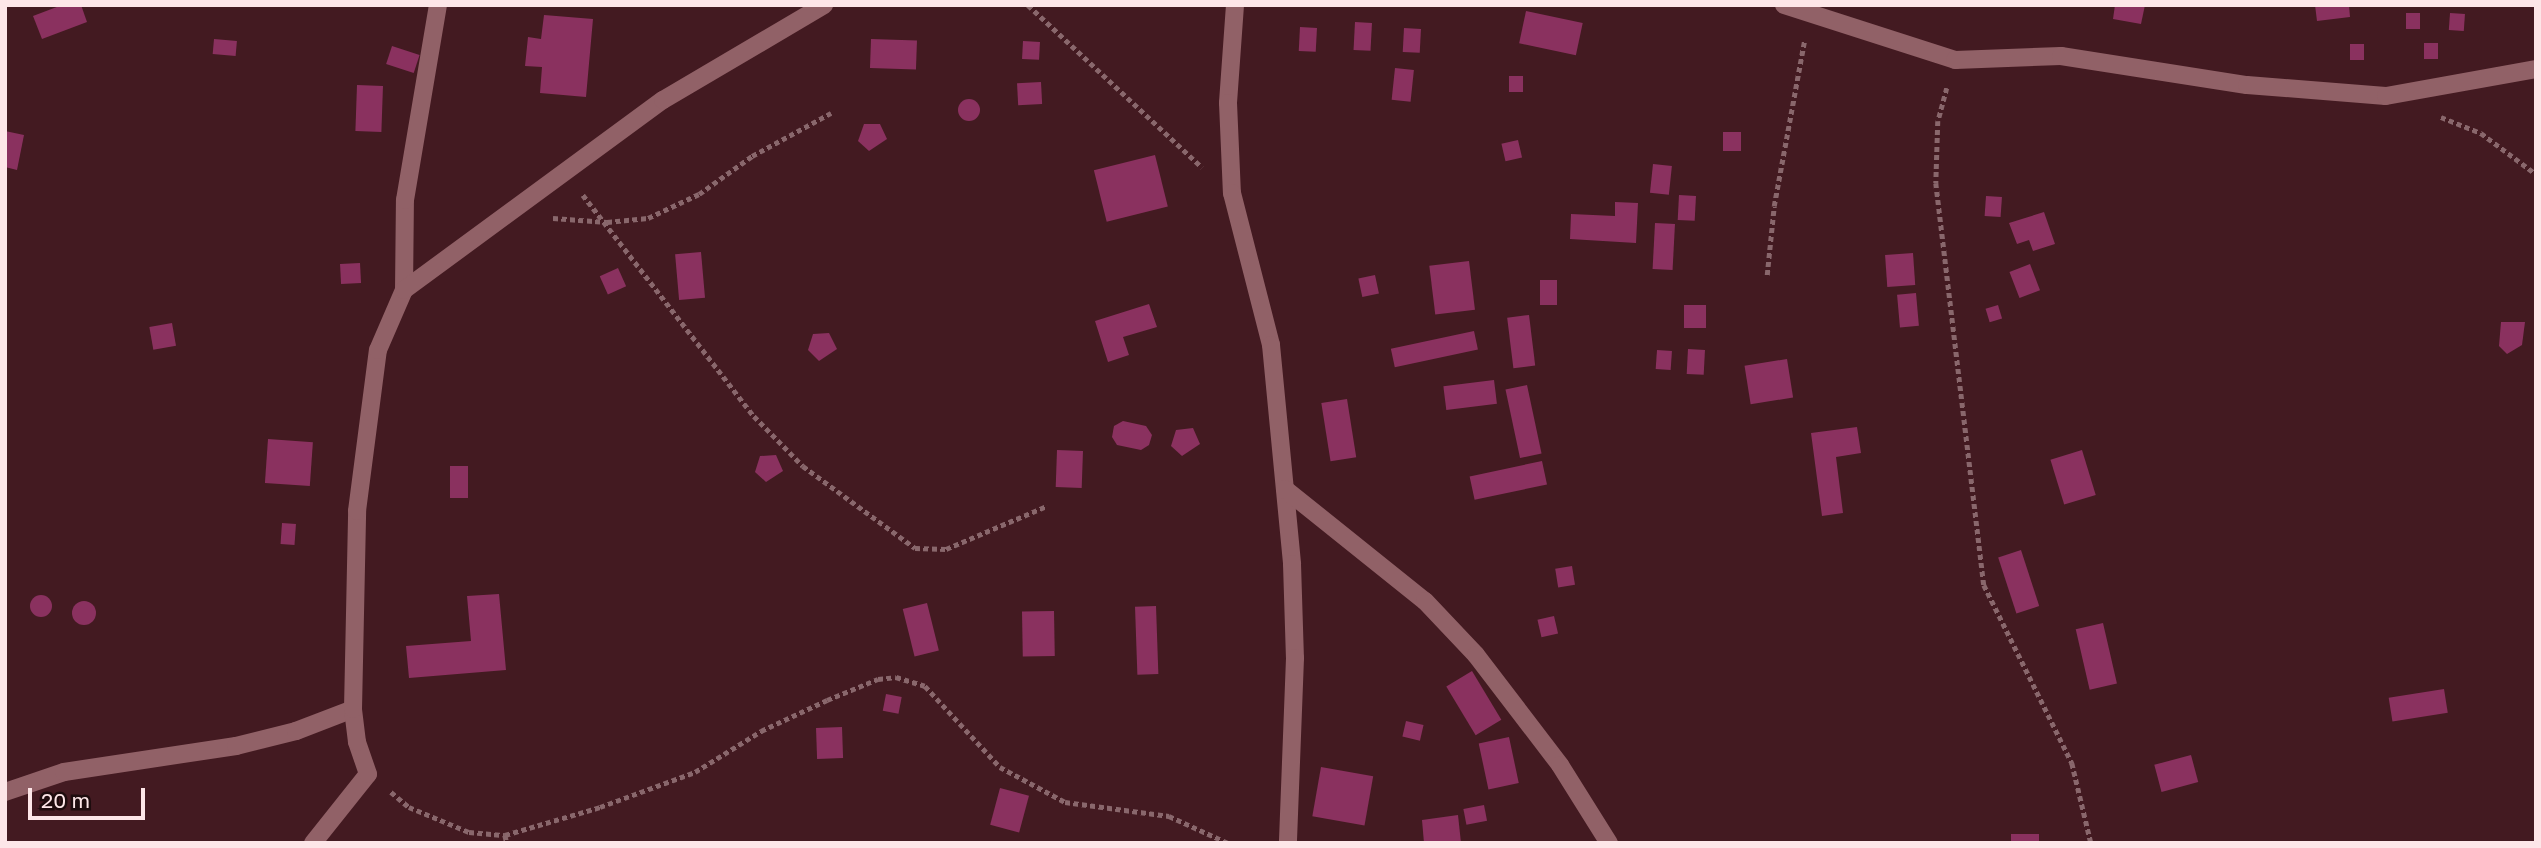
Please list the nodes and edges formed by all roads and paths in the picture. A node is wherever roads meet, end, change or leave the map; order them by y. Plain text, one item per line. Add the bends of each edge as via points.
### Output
1 (438, 5) edge
2 (824, 5) edge
3 (1028, 5) edge
4 (1235, 5) edge
5 (1784, 5) edge
6 (1810, 14) junction
7 (1955, 60) junction
8 (2536, 69) edge
9 (831, 113) dead end
10 (2437, 116) dead end
11 (565, 174) junction
12 (2536, 174) edge
13 (1232, 193) junction
14 (545, 218) dead end
15 (607, 222) junction
16 (1767, 275) dead end
17 (404, 290) junction
18 (1285, 489) junction
19 (1047, 506) dead end
20 (353, 709) junction
21 (368, 774) junction
22 (5, 792) edge
23 (505, 835) junction
24 (313, 843) edge
25 (506, 843) edge
26 (1228, 843) edge
27 (1288, 843) edge
28 (1609, 843) edge
29 (2091, 843) edge

1 - 17 street via 405,200
2 - 11 street via 694,78
3 - 13 path
4 - 13 street via 1228,103
5 - 6 street
6 - 7 street
6 - 16 path via 1774,206
7 - 8 street via 2062,56 2247,85 2386,96
7 - 29 path via 1938,121 1936,183 1984,585 2072,763
9 - 15 path via 751,156 699,194 648,218
10 - 12 path via 2481,133
11 - 15 path
11 - 17 street
13 - 18 street via 1271,345
14 - 15 path
15 - 19 path via 754,416 803,466 915,548 946,549
17 - 20 street via 378,350 365,425 357,511
18 - 27 street via 1295,658
18 - 28 street via 1425,601 1476,655 1560,765
20 - 21 street via 357,742
20 - 22 street via 296,731 236,746 64,772
21 - 23 path via 409,807 469,832
21 - 24 street
23 - 25 path
23 - 26 path via 695,772 761,732 827,700 878,679 896,677 925,686 1000,767 1065,802 1169,816

